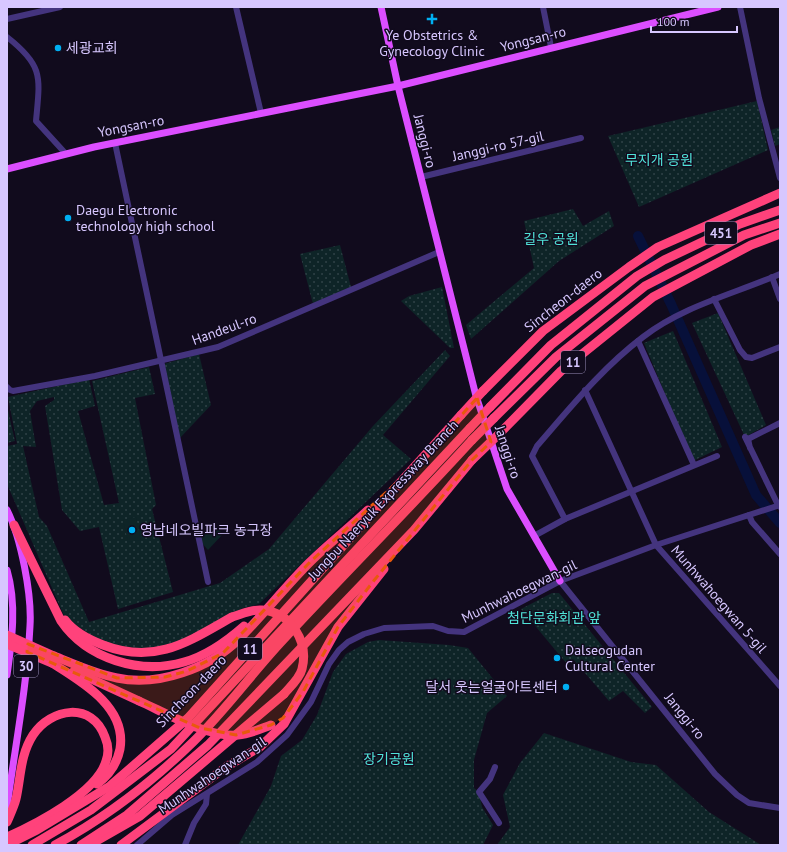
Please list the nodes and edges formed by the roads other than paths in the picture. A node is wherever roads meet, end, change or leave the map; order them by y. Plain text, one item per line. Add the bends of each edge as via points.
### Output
1 (60, 7) edge
2 (236, 7) edge
3 (381, 7) edge
4 (543, 7) edge
5 (718, 7) edge
6 (740, 7) edge
7 (7, 19) edge
8 (7, 37) edge
9 (551, 47) junction
10 (398, 86) junction
11 (261, 114) junction
12 (581, 138) dead end
13 (115, 143) junction
14 (66, 154) junction
15 (7, 168) edge
16 (421, 177) junction
17 (780, 178) edge
18 (780, 193) edge
19 (780, 210) edge
20 (780, 223) edge
21 (779, 235) edge
22 (439, 252) junction
23 (780, 274) edge
24 (772, 277) junction
25 (714, 299) junction
26 (780, 299) edge
27 (638, 341) junction
28 (780, 347) edge
29 (161, 362) junction
30 (7, 387) edge
31 (585, 390) junction
32 (780, 423) edge
33 (717, 456) dead end
34 (694, 465) junction
35 (415, 466) junction
36 (632, 491) junction
37 (779, 506) edge
38 (7, 510) edge
39 (751, 514) junction
40 (565, 519) junction
41 (14, 525) junction
42 (414, 530) junction
43 (534, 536) junction
44 (656, 545) junction
45 (780, 554) edge
46 (7, 570) edge
47 (560, 581) junction
48 (208, 582) dead end
49 (283, 592) junction
50 (53, 605) junction
51 (7, 635) edge
52 (7, 644) edge
53 (53, 660) junction
54 (7, 675) edge
55 (780, 686) edge
56 (303, 692) junction
57 (495, 767) dead end
58 (207, 794) junction
59 (73, 800) junction
60 (7, 807) edge
61 (780, 808) edge
62 (7, 822) edge
63 (499, 823) dead end
64 (7, 837) edge
65 (7, 845) edge
66 (32, 845) edge
67 (55, 845) edge
68 (81, 845) edge
69 (90, 845) edge
70 (121, 845) edge
71 (137, 845) edge
72 (185, 845) edge

1 - 7 street
2 - 11 street
3 - 10 main road, Janggi-ro
4 - 9 street
5 - 9 main road, Yongsan-ro
6 - 17 street
8 - 14 street via 21,48 35,65 39,85 36,121
9 - 10 main road, Yongsan-ro
10 - 11 main road, Yongsan-ro
10 - 16 main road, Janggi-ro
11 - 13 main road, Yongsan-ro
12 - 16 street, Janggi-ro 57-gil
13 - 14 main road, Yongsan-ro
13 - 29 street
14 - 15 main road, Yongsan-ro
16 - 22 main road, Janggi-ro
18 - 35 highway, Sincheon-daero / 11, bridge via 658,247 543,331 483,391
19 - 66 highway, Jungbu Naeryuk Expressway Branch / 451, bridge via 740,224 664,260 637,276 551,345 470,428 171,750 92,810
20 - 67 highway, Jungbu Naeryuk Expressway Branch / 451, bridge via 744,235 645,286 556,357 472,440 274,650 194,742 120,804 84,830
21 - 42 highway, 11, bridge via 751,245 653,296 561,371 472,460
22 - 29 street, Handeul-ro via 218,347
22 - 43 main road, Janggi-ro via 476,396 506,489
23 - 24 street
24 - 25 street
24 - 26 street
25 - 27 street via 659,327
25 - 28 street via 746,357 752,358
27 - 31 street
27 - 34 street
29 - 30 street, Handeul-ro via 13,391
29 - 48 street
31 - 36 street, Munhwahoegwan 5-gil
31 - 40 street via 537,446 532,456
32 - 37 street via 748,439 745,437
33 - 34 street
34 - 36 street
35 - 49 highway via 310,562
35 - 65 highway, Sincheon-daero / 11 via 188,718 110,786
36 - 40 street
36 - 44 street, Munhwahoegwan 5-gil
37 - 39 street, Munhwahoegwan-gil
38 - 41 main road, 30
39 - 44 street, Munhwahoegwan-gil
39 - 45 street via 752,522
40 - 43 street
41 - 50 highway
41 - 60 main road, 30 via 28,593 30,625
42 - 56 highway via 338,627
42 - 68 highway, 11 via 208,745 127,815
43 - 47 main road, Janggi-ro
44 - 47 street, Munhwahoegwan-gil
44 - 55 street, Munhwahoegwan 5-gil
46 - 54 main road, 30 via 11,583 13,625
47 - 58 street, Munhwahoegwan-gil via 464,632 448,631 433,626 384,628 348,642 329,664 311,702 287,735 257,762
47 - 61 street, Janggi-ro via 715,774 749,803
49 - 50 highway via 234,635 203,655 184,662 149,667 105,658 80,643 69,634
49 - 53 highway via 239,639 204,663 187,671 139,680 117,678
50 - 69 highway, bridge via 68,625 90,640 116,650 139,654 173,649 232,617 252,610 264,610 291,623 304,648 302,670 284,694 140,816
51 - 53 highway, bridge
52 - 53 highway, bridge
53 - 56 highway, bridge via 200,728 220,734 248,734 271,725 283,718
53 - 59 highway via 101,699 115,716 120,735 119,752 112,769 101,781
56 - 70 highway via 284,724 260,747 226,767
57 - 63 street via 490,779 479,792
58 - 71 street, Munhwahoegwan-gil via 172,815
58 - 72 street via 206,804 194,823
59 - 62 highway via 99,775 108,755 106,739 95,721 69,712 50,718 29,743 20,769 16,800
59 - 64 highway

